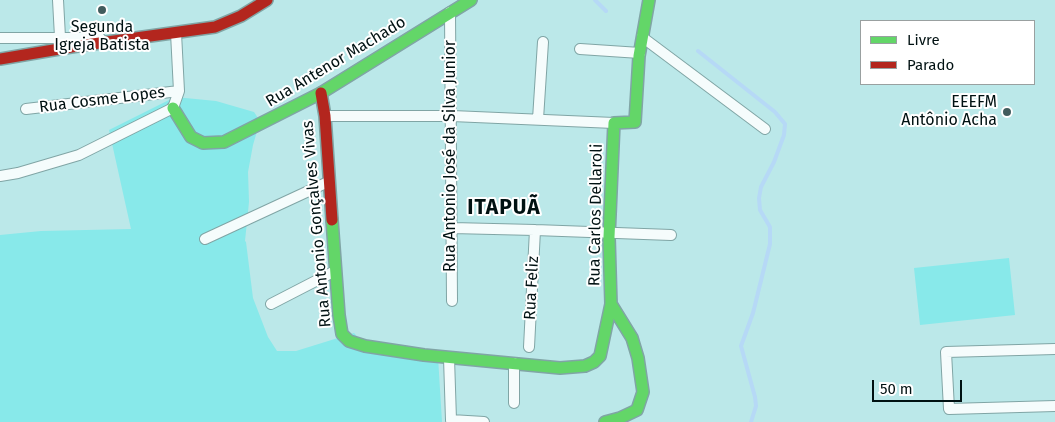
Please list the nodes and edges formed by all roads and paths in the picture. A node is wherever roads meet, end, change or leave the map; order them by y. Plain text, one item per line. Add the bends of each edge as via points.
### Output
1 (58, 0) edge
2 (267, 0) edge
3 (471, 0) edge
4 (649, 0) edge
5 (450, 12) junction
6 (176, 32) junction
7 (60, 37) junction
8 (642, 37) junction
9 (0, 38) edge
10 (128, 39) junction
11 (543, 42) dead end
12 (580, 49) dead end
13 (640, 52) junction
14 (0, 59) edge
15 (179, 91) junction
16 (321, 93) junction
17 (26, 108) dead end
18 (173, 108) junction
19 (324, 116) junction
20 (452, 116) junction
21 (538, 120) junction
22 (614, 123) junction
23 (765, 129) dead end
24 (0, 176) edge
25 (328, 182) junction
26 (452, 228) junction
27 (535, 230) junction
28 (609, 232) junction
29 (671, 235) dead end
30 (205, 239) dead end
31 (335, 271) junction
32 (452, 301) dead end
33 (271, 304) dead end
34 (611, 304) junction
35 (529, 347) dead end
36 (1055, 349) edge
37 (449, 358) junction
38 (514, 363) junction
39 (514, 402) dead end
40 (1055, 406) edge
41 (484, 422) edge
42 (605, 422) edge

1 - 7 street
2 - 6 street via 241,16 215,26
3 - 5 street, Rua Antenor Machado
4 - 8 street, Rua Carlos Dellaroli
5 - 16 street, Rua Antenor Machado
5 - 20 street, Rua Antonio José da Silva Junior
6 - 10 street
6 - 15 street
7 - 9 street
7 - 10 street
8 - 13 street, Rua Carlos Dellaroli
8 - 23 street
10 - 14 street
11 - 21 street
12 - 13 street
13 - 22 street, Rua Carlos Dellaroli via 635,122
15 - 17 street, Rua Cosme Lopes
15 - 18 street
16 - 18 street, Rua Antenor Machado via 224,142 209,144 198,143 188,136
16 - 19 street, Rua Antonio Gonçalves Vivas
18 - 24 street via 79,155
19 - 20 street
19 - 25 street, Rua Antonio Gonçalves Vivas
20 - 21 street
20 - 26 street, Rua Antonio José da Silva Junior
21 - 22 street
22 - 28 street, Rua Carlos Dellaroli
25 - 30 street
25 - 31 street, Rua Antonio Gonçalves Vivas
26 - 27 street
26 - 32 street, Rua Antonio José da Silva Junior
27 - 28 street
27 - 35 street, Rua Feliz
28 - 29 street
28 - 34 street, Rua Carlos Dellaroli
31 - 33 street
31 - 37 street, Rua Antonio Gonçalves Vivas via 342,334 349,341
34 - 38 street, Rua Antonio Gonçalves Vivas via 600,356 594,362 560,368
34 - 42 street, Rua Carlos Dellaroli via 632,338 643,392 637,410
36 - 40 street via 946,352 949,409
37 - 38 street, Rua Antonio Gonçalves Vivas
37 - 41 street via 451,420
38 - 39 street

